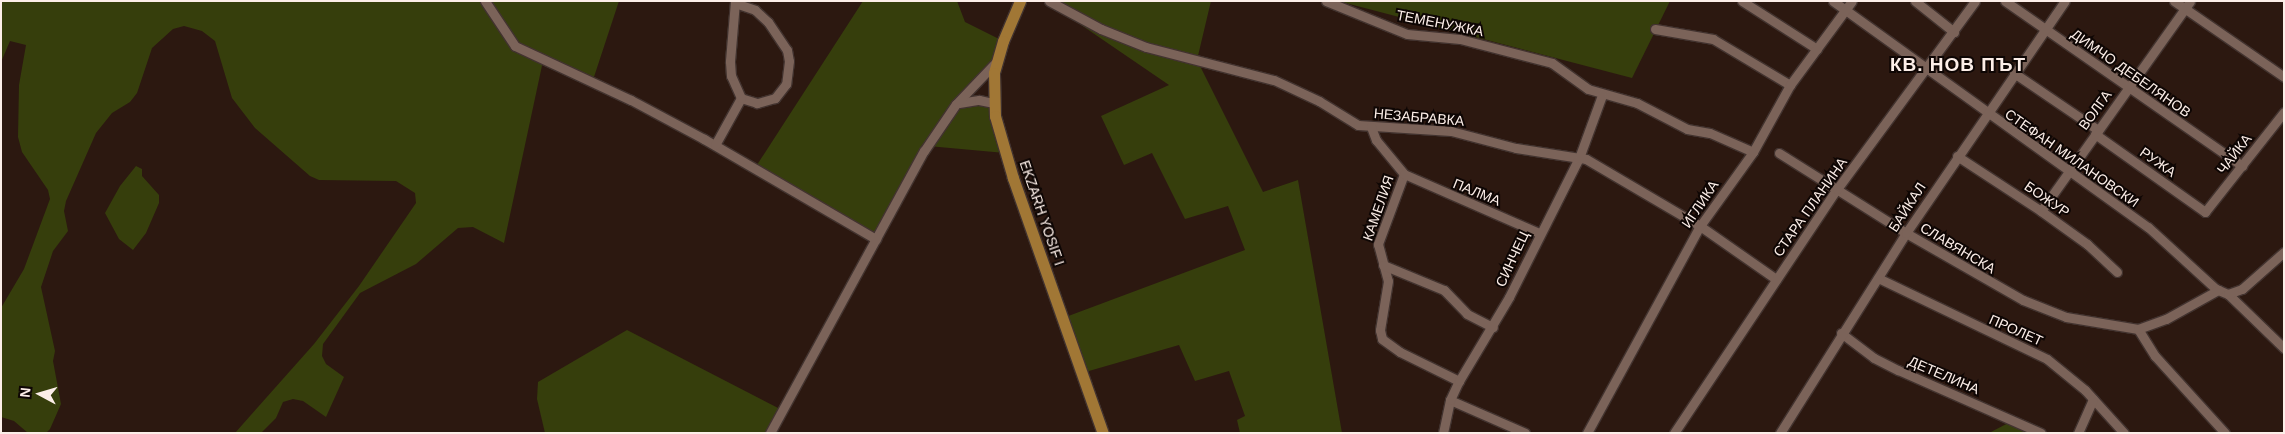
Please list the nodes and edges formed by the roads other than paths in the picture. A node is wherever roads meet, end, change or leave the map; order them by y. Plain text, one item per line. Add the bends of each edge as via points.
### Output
1 (485, 1) edge
2 (1020, 1) edge
3 (1049, 1) edge
4 (1326, 1) edge
5 (1742, 1) edge
6 (1833, 1) edge
7 (1852, 1) edge
8 (1915, 1) edge
9 (1975, 1) edge
10 (2005, 1) edge
11 (2065, 1) edge
12 (2174, 1) edge
13 (2190, 1) edge
14 (735, 2) edge
15 (2184, 9) junction
16 (1846, 10) junction
17 (1656, 29) dead end
18 (2045, 30) junction
19 (1954, 32) junction
20 (1817, 49) junction
21 (998, 60) junction
22 (1926, 71) junction
23 (2014, 72) junction
24 (2284, 77) edge
25 (1790, 85) junction
26 (2128, 89) junction
27 (1602, 94) junction
28 (741, 98) junction
29 (993, 103) junction
30 (956, 104) junction
31 (2284, 112) edge
32 (1986, 114) junction
33 (1371, 126) junction
34 (2096, 132) junction
35 (715, 146) junction
36 (1752, 152) junction
37 (1779, 153) dead end
38 (1957, 156) junction
39 (1579, 158) junction
40 (2242, 166) junction
41 (2067, 171) junction
42 (1404, 174) junction
43 (1837, 189) junction
44 (2041, 211) junction
45 (2205, 212) joint
46 (1700, 226) junction
47 (1539, 233) junction
48 (1906, 233) junction
49 (876, 239) junction
50 (2284, 252) edge
51 (1383, 265) junction
52 (2117, 272) dead end
53 (1878, 278) junction
54 (1776, 279) junction
55 (2218, 290) junction
56 (2228, 294) junction
57 (1492, 327) junction
58 (2138, 330) junction
59 (1841, 333) junction
60 (2284, 348) edge
61 (1459, 381) junction
62 (2093, 399) junction
63 (1450, 400) junction
64 (770, 433) edge
65 (1103, 433) edge
66 (1443, 433) edge
67 (1525, 433) edge
68 (1587, 433) edge
69 (1674, 433) edge
70 (1780, 433) edge
71 (2042, 433) edge
72 (2078, 433) edge
73 (2124, 433) edge
74 (2225, 433) edge

1 - 35 street via 515,46 631,100
2 - 21 main road, EKZARH YOSIF I
3 - 33 street, НЕЗАБРАВКА via 1101,29 1146,47 1274,80 1319,101 1347,120
4 - 27 street, ТЕМЕНУЖКА via 1407,34 1460,39 1552,63 1588,90
5 - 20 street
6 - 16 street, СТЕФАН МИЛАНОВСКИ
7 - 16 street, ИГЛИКА
8 - 19 street
9 - 19 street, СТАРА ПЛАНИНА
10 - 18 street, ДИМЧО ДЕБЕЛЯНОВ
11 - 18 street, БАЙКАЛ
12 - 15 street
13 - 15 street, ВОЛГА
14 - 28 street via 731,76
14 - 28 street via 756,10 768,22 787,50 789,61 786,84 775,98 757,103
15 - 24 street
15 - 26 street, ВОЛГА
16 - 20 street, ИГЛИКА
16 - 22 street, СТЕФАН МИЛАНОВСКИ
17 - 25 street via 1713,39
18 - 23 street, БАЙКАЛ
18 - 26 street, ДИМЧО ДЕБЕЛЯНОВ
19 - 22 street, СТАРА ПЛАНИНА
20 - 25 street, ИГЛИКА
21 - 29 main road, EKZARH YOSIF I
21 - 30 street
22 - 32 street, СТЕФАН МИЛАНОВСКИ
22 - 43 street, СТАРА ПЛАНИНА
23 - 32 street, БАЙКАЛ
23 - 34 street, РУЖА
25 - 36 street, ИГЛИКА
26 - 34 street, ВОЛГА
26 - 40 street, ДИМЧО ДЕБЕЛЯНОВ
27 - 36 street via 1637,103 1687,129 1710,133
27 - 39 street, СИНЧЕЦ
28 - 35 street
29 - 30 street via 974,100
29 - 65 main road, EKZARH YOSIF I via 1010,170
30 - 49 street via 924,151
31 - 40 street, ЧАЙКА
32 - 38 street, БАЙКАЛ
32 - 41 street, СТЕФАН МИЛАНОВСКИ
33 - 39 street, НЕЗАБРАВКА via 1451,131 1516,148
33 - 42 street, КАМЕЛИЯ via 1376,140
34 - 41 street, ВОЛГА
34 - 45 street, РУЖА
35 - 49 street
36 - 46 street, ИГЛИКА
37 - 43 street, СЛАВЯНСКА
38 - 44 street, БОЖУР
38 - 48 street, БАЙКАЛ
39 - 46 street, НЕЗАБРАВКА via 1609,170
39 - 47 street, СИНЧЕЦ
40 - 45 street, ЧАЙКА
41 - 44 street, ВОЛГА
41 - 55 street, СТЕФАН МИЛАНОВСКИ via 2148,227
42 - 47 street, ПАЛМА
42 - 51 street, КАМЕЛИЯ via 1378,244
43 - 48 street, СЛАВЯНСКА
43 - 54 street, СТАРА ПЛАНИНА
44 - 52 street, БОЖУР via 2087,244
46 - 54 street, НЕЗАБРАВКА
46 - 68 street, ИГЛИКА
47 - 57 street, СИНЧЕЦ
48 - 53 street, БАЙКАЛ
48 - 58 street, СЛАВЯНСКА via 1996,286 2052,312 2087,322
49 - 64 street
50 - 56 street via 2242,289
51 - 57 street via 1444,290 1467,314
51 - 61 street, КАМЕЛИЯ via 1388,281 1380,330 1382,339 1400,352
53 - 59 street, БАЙКАЛ
53 - 62 street, ПРОЛЕТ via 2047,359
54 - 69 street, СТАРА ПЛАНИНА
55 - 56 street, СТЕФАН МИЛАНОВСКИ
55 - 58 street via 2166,319
56 - 60 street, СТЕФАН МИЛАНОВСКИ
57 - 61 street, СИНЧЕЦ
58 - 74 street via 2155,356
59 - 70 street, БАЙКАЛ
59 - 71 street, ДЕТЕЛИНА via 1890,366
61 - 63 street, СИНЧЕЦ
62 - 72 street
62 - 73 street, ПРОЛЕТ
63 - 66 street, СИНЧЕЦ
63 - 67 street

